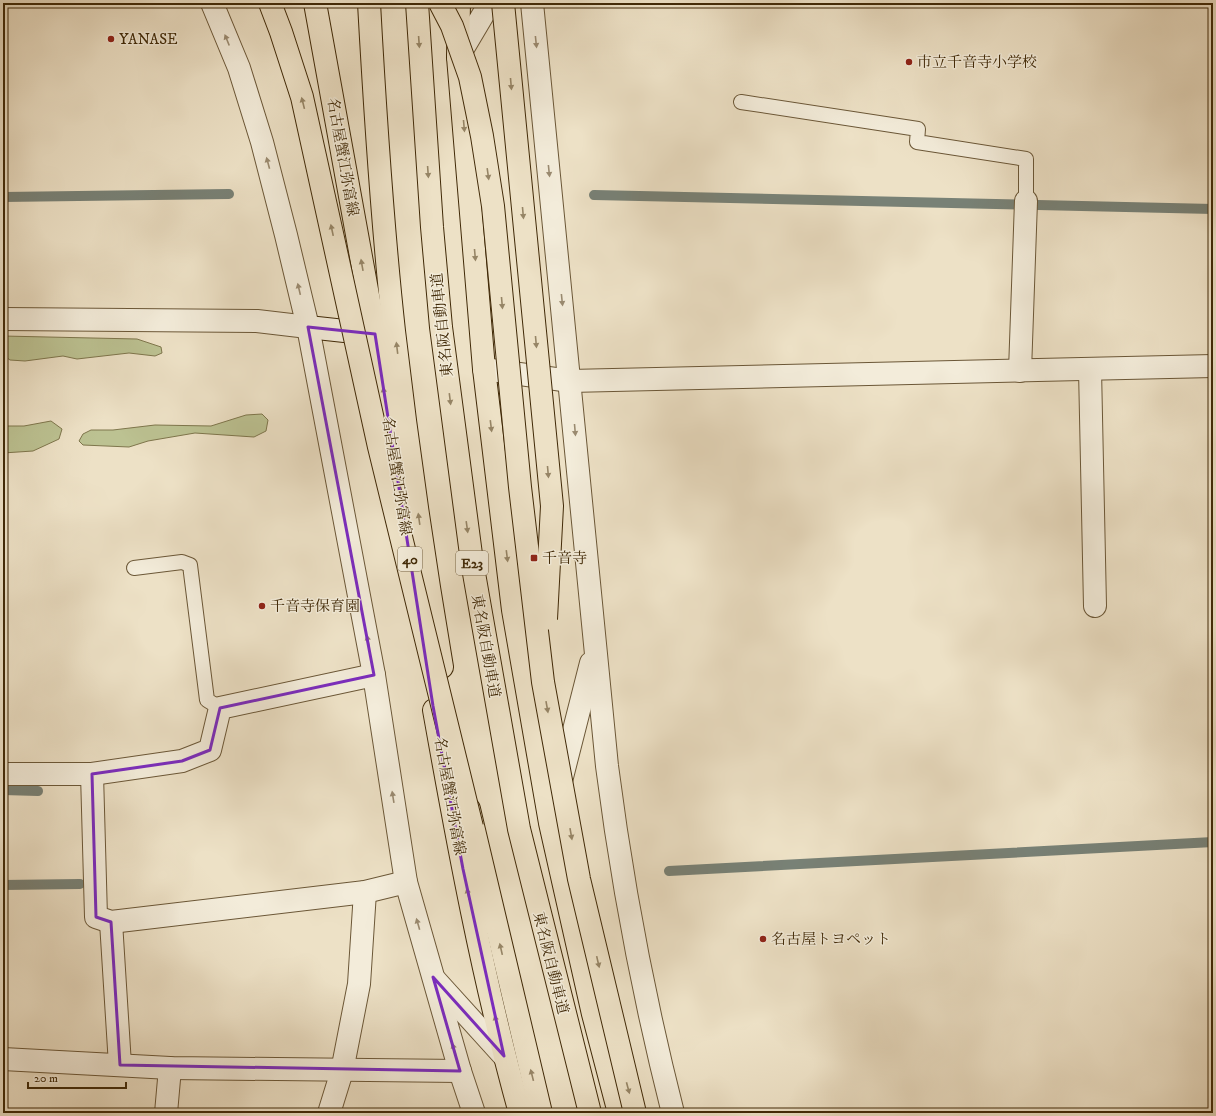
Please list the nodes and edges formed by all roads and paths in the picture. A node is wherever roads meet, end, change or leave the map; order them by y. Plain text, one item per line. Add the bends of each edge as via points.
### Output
1 (212, 3) edge
2 (270, 3) edge
3 (315, 3) edge
4 (369, 3) edge
5 (417, 3) edge
6 (440, 3) edge
7 (460, 3) edge
8 (490, 3) edge
9 (503, 3) edge
10 (532, 3) edge
11 (458, 57) junction
12 (741, 102) dead end
13 (1025, 206) joint
14 (3, 319) edge
15 (308, 327) junction
16 (375, 334) junction
17 (1213, 366) edge
18 (484, 369) junction
19 (1090, 369) junction
20 (1020, 371) junction
21 (570, 381) junction
22 (134, 568) dead end
23 (1095, 606) dead end
24 (594, 648) junction
25 (374, 675) junction
26 (543, 682) junction
27 (220, 708) junction
28 (3, 774) edge
29 (92, 774) junction
30 (550, 823) junction
31 (472, 827) junction
32 (406, 882) junction
33 (365, 892) junction
34 (111, 922) junction
35 (433, 977) junction
36 (504, 1056) junction
37 (3, 1060) edge
38 (120, 1065) junction
39 (170, 1068) junction
40 (342, 1071) junction
41 (460, 1071) junction
42 (166, 1113) edge
43 (329, 1113) edge
44 (474, 1113) edge
45 (520, 1113) edge
46 (542, 1113) edge
47 (590, 1113) edge
48 (619, 1113) edge
49 (635, 1113) edge
50 (673, 1113) edge

15 -> 1 street via 262,142 239,68
31 -> 2 main road, bridge via 379,446 304,104
16 -> 3 main road, 名古屋蟹江弥富線 / 40
31 -> 4 main road, bridge via 424,557 397,354 383,204
5 -> 47 main road, 東名阪自動車道 / E23 via 441,326 472,562 519,829
6 -> 26 main road, bridge via 452,26 470,77 493,206 520,487
7 - 11 main road
8 - 11 street
9 -> 26 main road, bridge via 552,506
10 -> 21 street
11 -> 18 main road
12 - 13 lane via 918,128 917,142 1026,158
13 - 20 street
14 - 15 street via 257,321
15 - 16 street
25 -> 15 street
36 -> 16 main road, 名古屋蟹江弥富線 / 40 via 462,868
17 - 19 street
18 - 21 street
18 -> 30 main road via 513,610
19 - 20 street
19 - 23 street
20 - 21 street
21 -> 24 street
22 - 27 lane via 182,562 190,565 207,700
24 - 30 street
24 - 50 street via 618,847 644,984
25 - 27 street
32 -> 25 street
26 -> 49 main road, bridge via 579,880
27 - 29 street via 210,750 182,761
28 - 29 street
29 - 34 street via 96,917
30 - 48 main road via 592,1014
46 -> 31 main road
32 - 33 street
35 -> 32 street
33 - 34 street
33 - 40 street via 359,984
34 - 38 street
35 - 36 street
41 -> 35 street
36 - 45 main road, 名古屋蟹江弥富線 / 40
37 - 38 street
38 - 39 street
39 - 40 street
39 - 42 street
40 - 41 street
40 - 43 street
41 - 44 street

